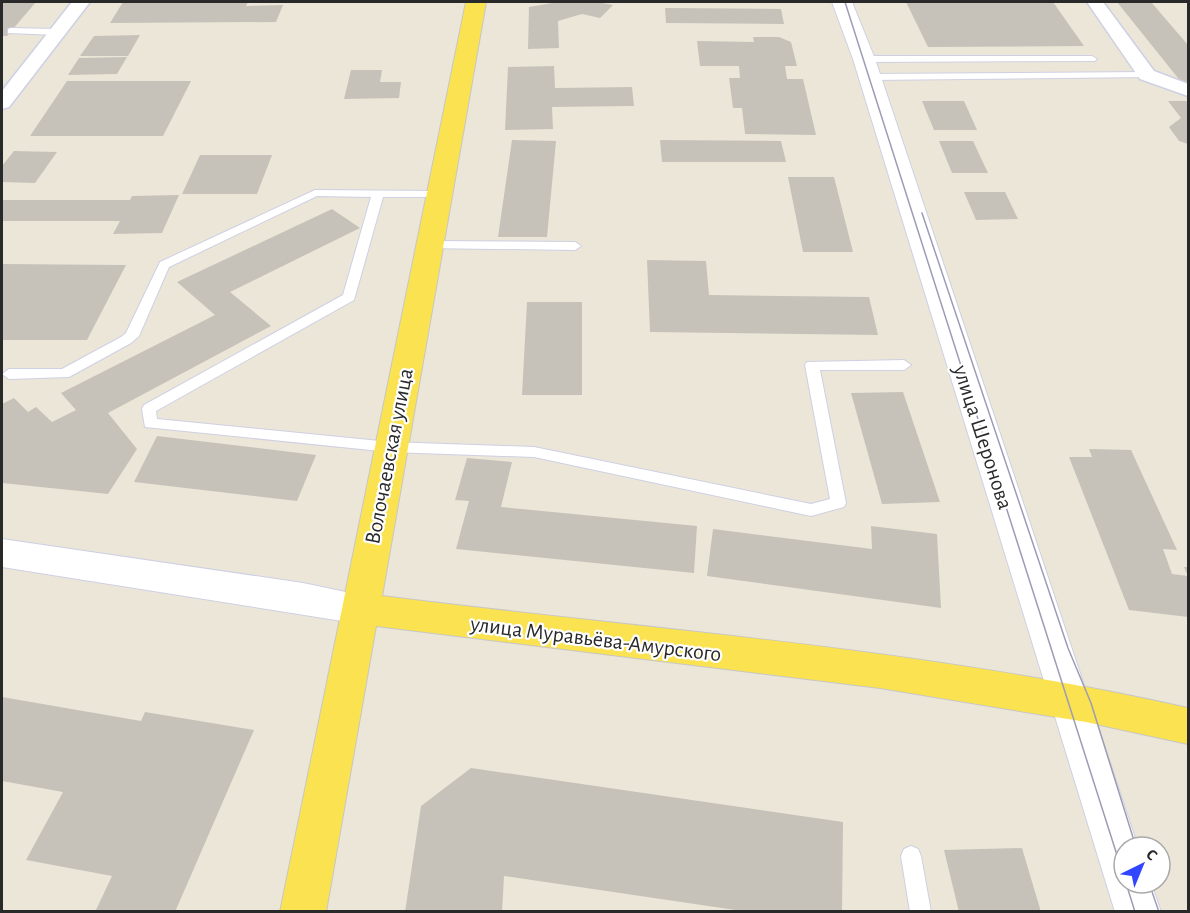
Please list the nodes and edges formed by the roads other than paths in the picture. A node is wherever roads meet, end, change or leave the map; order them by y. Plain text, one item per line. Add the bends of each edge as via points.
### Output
1 (81, 2) edge
2 (476, 2) edge
3 (842, 2) edge
4 (1095, 2) edge
5 (11, 31) dead end
6 (57, 32) junction
7 (1092, 60) dead end
8 (866, 68) junction
9 (1147, 75) junction
10 (1188, 90) edge
11 (2, 103) edge
12 (378, 194) junction
13 (438, 194) junction
14 (429, 245) junction
15 (575, 246) dead end
16 (904, 365) dead end
17 (9, 374) dead end
18 (390, 447) junction
19 (2, 554) edge
20 (361, 609) junction
21 (1069, 701) junction
22 (1188, 726) edge
23 (1112, 835) edge
24 (911, 856) dead end
25 (1132, 895) edge
26 (303, 912) edge
27 (921, 912) edge
28 (1138, 912) edge

1 - 6 street
2 - 13 main road, Волочаевская улица
3 - 8 main road, улица Шеронова
4 - 9 street
5 - 6 lane
6 - 11 street
7 - 8 lane
8 - 9 lane
8 - 21 main road, улица Шеронова
9 - 10 street
12 - 13 lane
12 - 17 lane via 315,193 173,259 164,265 129,338 64,374
12 - 18 lane via 349,297 149,409 150,423
13 - 14 main road, Волочаевская улица
14 - 15 lane
14 - 18 main road, Волочаевская улица
16 - 18 lane via 812,365 838,503 811,510 534,452
18 - 20 main road, Волочаевская улица
19 - 20 main road, улица Муравьёва-Амурского
20 - 21 main road, улица Муравьёва-Амурского via 968,682
20 - 26 main road, Волочаевская улица
21 - 22 main road, улица Муравьёва-Амурского
21 - 23 main road, улица Шеронова
24 - 27 lane
25 - 28 main road

